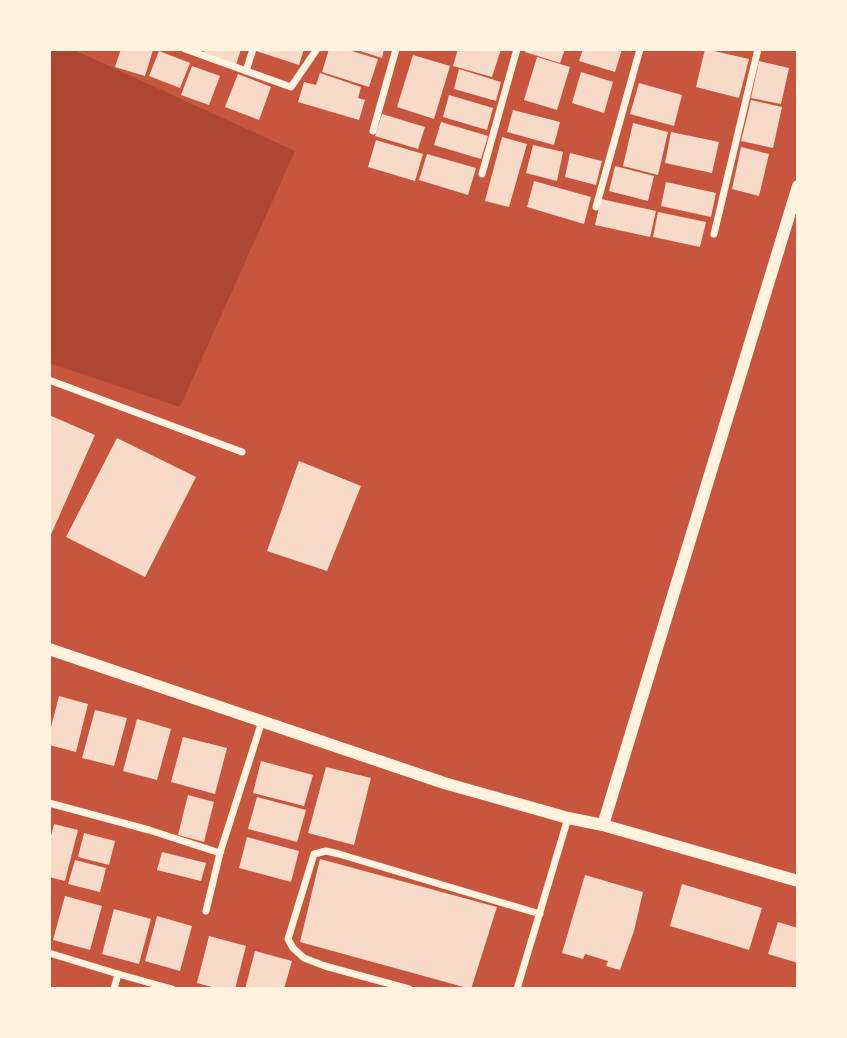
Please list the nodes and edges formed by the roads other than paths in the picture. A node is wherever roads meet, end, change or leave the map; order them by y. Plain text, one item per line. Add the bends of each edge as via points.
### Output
1 (185, 49) edge
2 (253, 49) edge
3 (317, 49) edge
4 (396, 49) edge
5 (517, 49) edge
6 (640, 49) edge
7 (758, 49) edge
8 (246, 71) junction
9 (373, 131) dead end
10 (482, 174) dead end
11 (798, 186) edge
12 (596, 207) dead end
13 (714, 234) dead end
14 (49, 380) edge
15 (242, 452) dead end
16 (49, 649) edge
17 (262, 720) junction
18 (49, 803) edge
19 (568, 818) junction
20 (603, 825) junction
21 (220, 853) junction
22 (798, 881) edge
23 (206, 911) dead end
24 (540, 914) junction
25 (49, 953) edge
26 (118, 974) junction
27 (114, 989) edge
28 (172, 989) edge
29 (409, 989) edge
30 (517, 989) edge

1 - 8 street
2 - 8 street
3 - 8 street via 291,87
4 - 9 street
5 - 10 street
6 - 12 street
7 - 13 street
11 - 20 street
14 - 15 street
16 - 17 street
17 - 19 street via 444,783
17 - 21 street
18 - 21 street
19 - 20 street
19 - 24 street
20 - 22 street
21 - 23 street
24 - 29 street via 326,851 314,854 289,939 293,948 325,966
24 - 30 street
25 - 26 street
26 - 27 street
26 - 28 street

